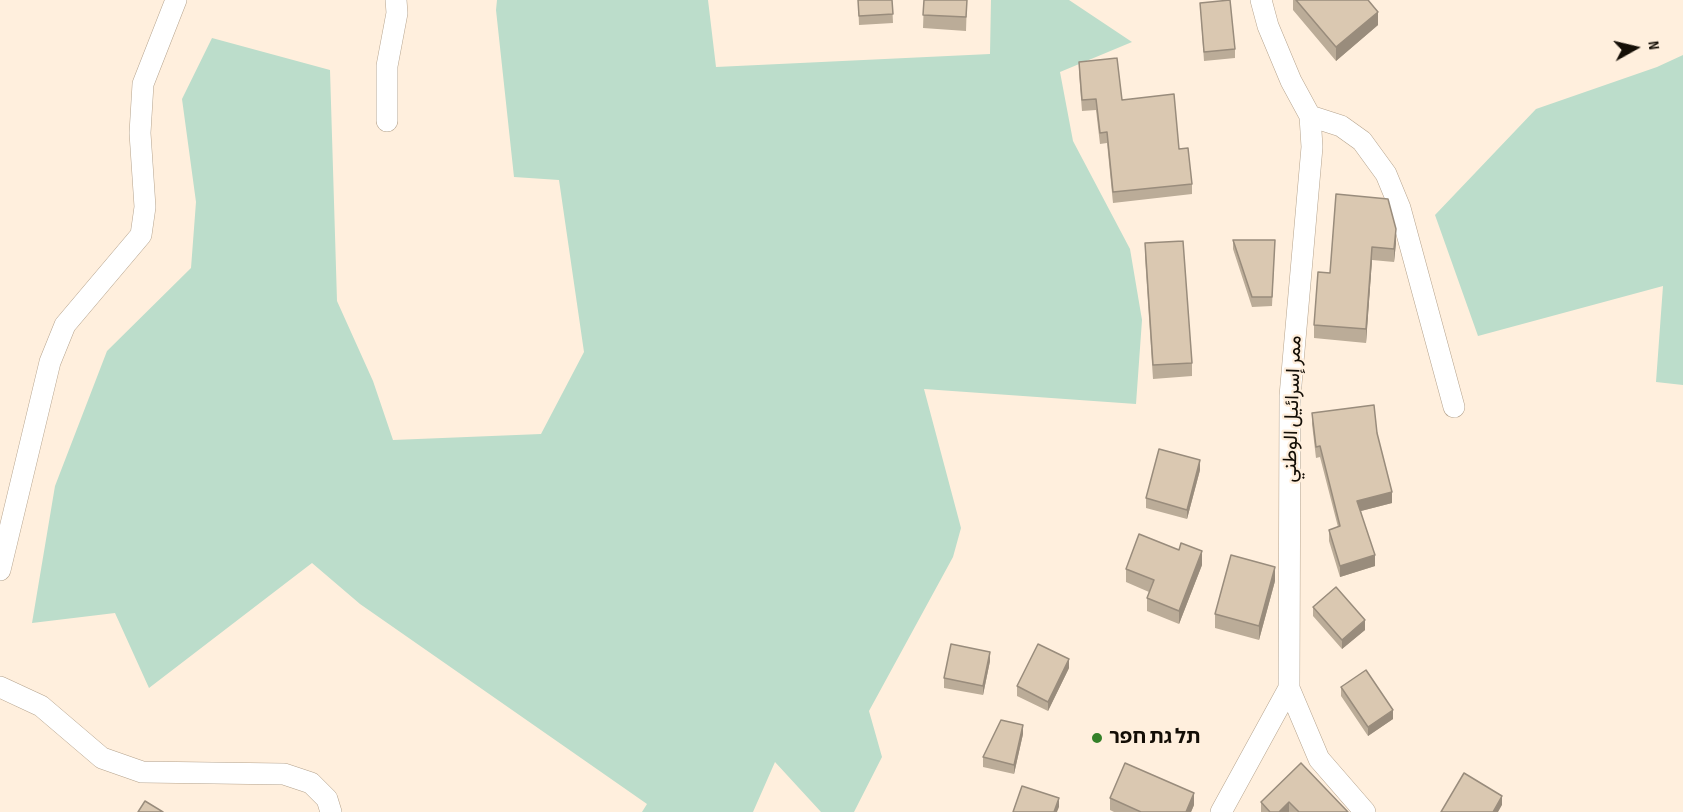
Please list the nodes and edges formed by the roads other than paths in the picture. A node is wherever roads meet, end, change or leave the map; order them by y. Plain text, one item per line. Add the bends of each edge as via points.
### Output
1 (176, 0) edge
2 (396, 0) edge
3 (1261, 0) edge
4 (1310, 116) junction
5 (387, 121) dead end
6 (1454, 407) dead end
7 (0, 570) edge
8 (0, 687) edge
9 (1289, 688) junction
10 (331, 812) edge
11 (1221, 812) edge
12 (1365, 812) edge

1 - 7 street via 143,84 140,134 145,207 141,235 65,325 54,352
2 - 5 street via 398,14 387,66
3 - 4 street, ممر إسرائيل الوطني via 1290,81
4 - 6 street via 1341,126 1362,141 1386,174 1400,208
4 - 9 street, ممر إسرائيل الوطني via 1312,147 1290,396
8 - 10 street via 41,706 102,758 142,772 284,774 311,783 327,799
9 - 11 street, ممر إسرائيل الوطني
9 - 12 street via 1319,759

